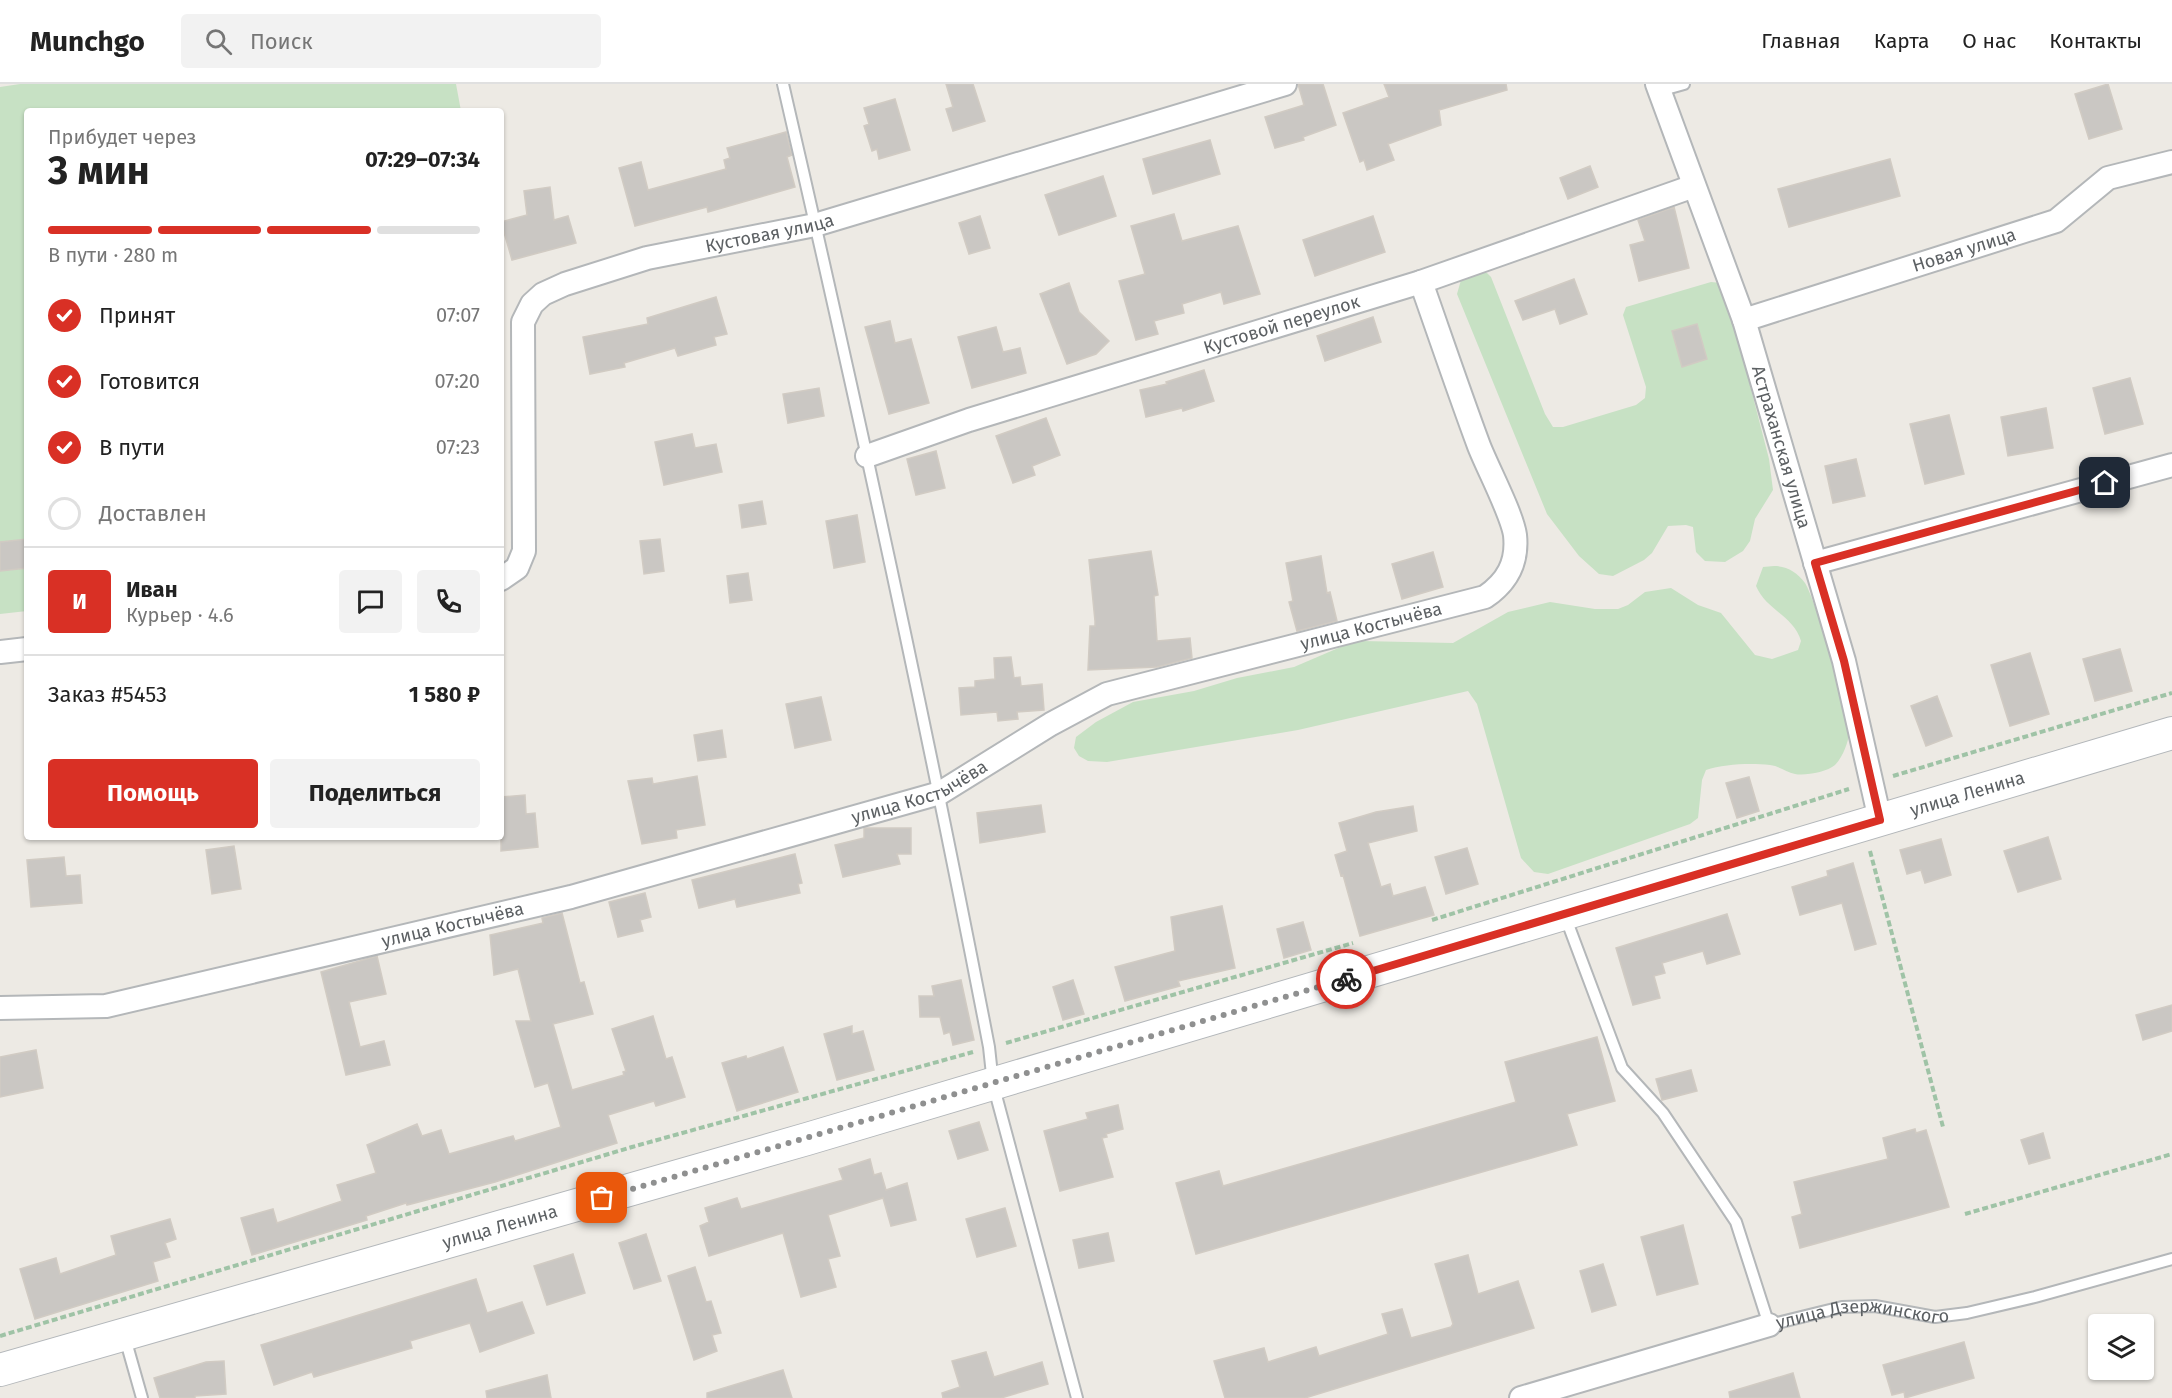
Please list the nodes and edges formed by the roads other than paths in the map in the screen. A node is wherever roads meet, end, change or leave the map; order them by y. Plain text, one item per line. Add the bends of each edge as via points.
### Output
1 (783, 84) edge
2 (1285, 84) edge
3 (1684, 84) edge
4 (1658, 87) edge
5 (2172, 162) edge
6 (1694, 186) junction
7 (815, 225) junction
8 (1421, 282) junction
9 (1744, 320) junction
10 (867, 456) junction
11 (2172, 465) edge
12 (1815, 563) junction
13 (504, 577) edge
14 (24, 649) edge
15 (0, 652) edge
16 (2172, 733) edge
17 (940, 793) junction
18 (1872, 822) junction
19 (1564, 914) junction
20 (0, 1008) edge
21 (993, 1084) junction
22 (2172, 1258) edge
23 (1769, 1325) junction
24 (124, 1335) junction
25 (0, 1370) edge
26 (142, 1398) edge
27 (1077, 1398) edge
28 (1521, 1398) edge

1 - 7 lane
2 - 7 street, Кустовая улица
3 - 4 lane
4 - 6 street, Астраханская улица
5 - 9 street, Новая улица via 2108,178 2056,221
6 - 8 street, Кустовой переулок
6 - 9 street, Астраханская улица
7 - 10 lane
7 - 13 street, Кустовая улица via 647,258 565,284 532,304 523,322 524,551 517,568
8 - 10 street, Кустовой переулок via 969,420
8 - 17 street, улица Костычёва via 1479,447 1515,534 1514,559 1501,586 1485,597 1107,694
9 - 12 street, Астраханская улица
10 - 17 lane
11 - 12 street
12 - 18 street, Астраханская улица via 1844,661 1872,782
14 - 15 street
16 - 18 main road, улица Ленина
17 - 20 street, улица Костычёва via 570,897 106,1006
17 - 21 lane
18 - 19 main road, улица Ленина
19 - 21 main road, улица Ленина
19 - 23 lane via 1622,1068 1663,1113 1736,1222
21 - 24 main road, улица Ленина
21 - 27 lane
22 - 23 lane, улица Дзержинского via 1967,1313 1935,1317 1875,1306 1842,1307
23 - 28 street, улица Дзержинского
24 - 25 main road, улица Ленина
24 - 26 lane

